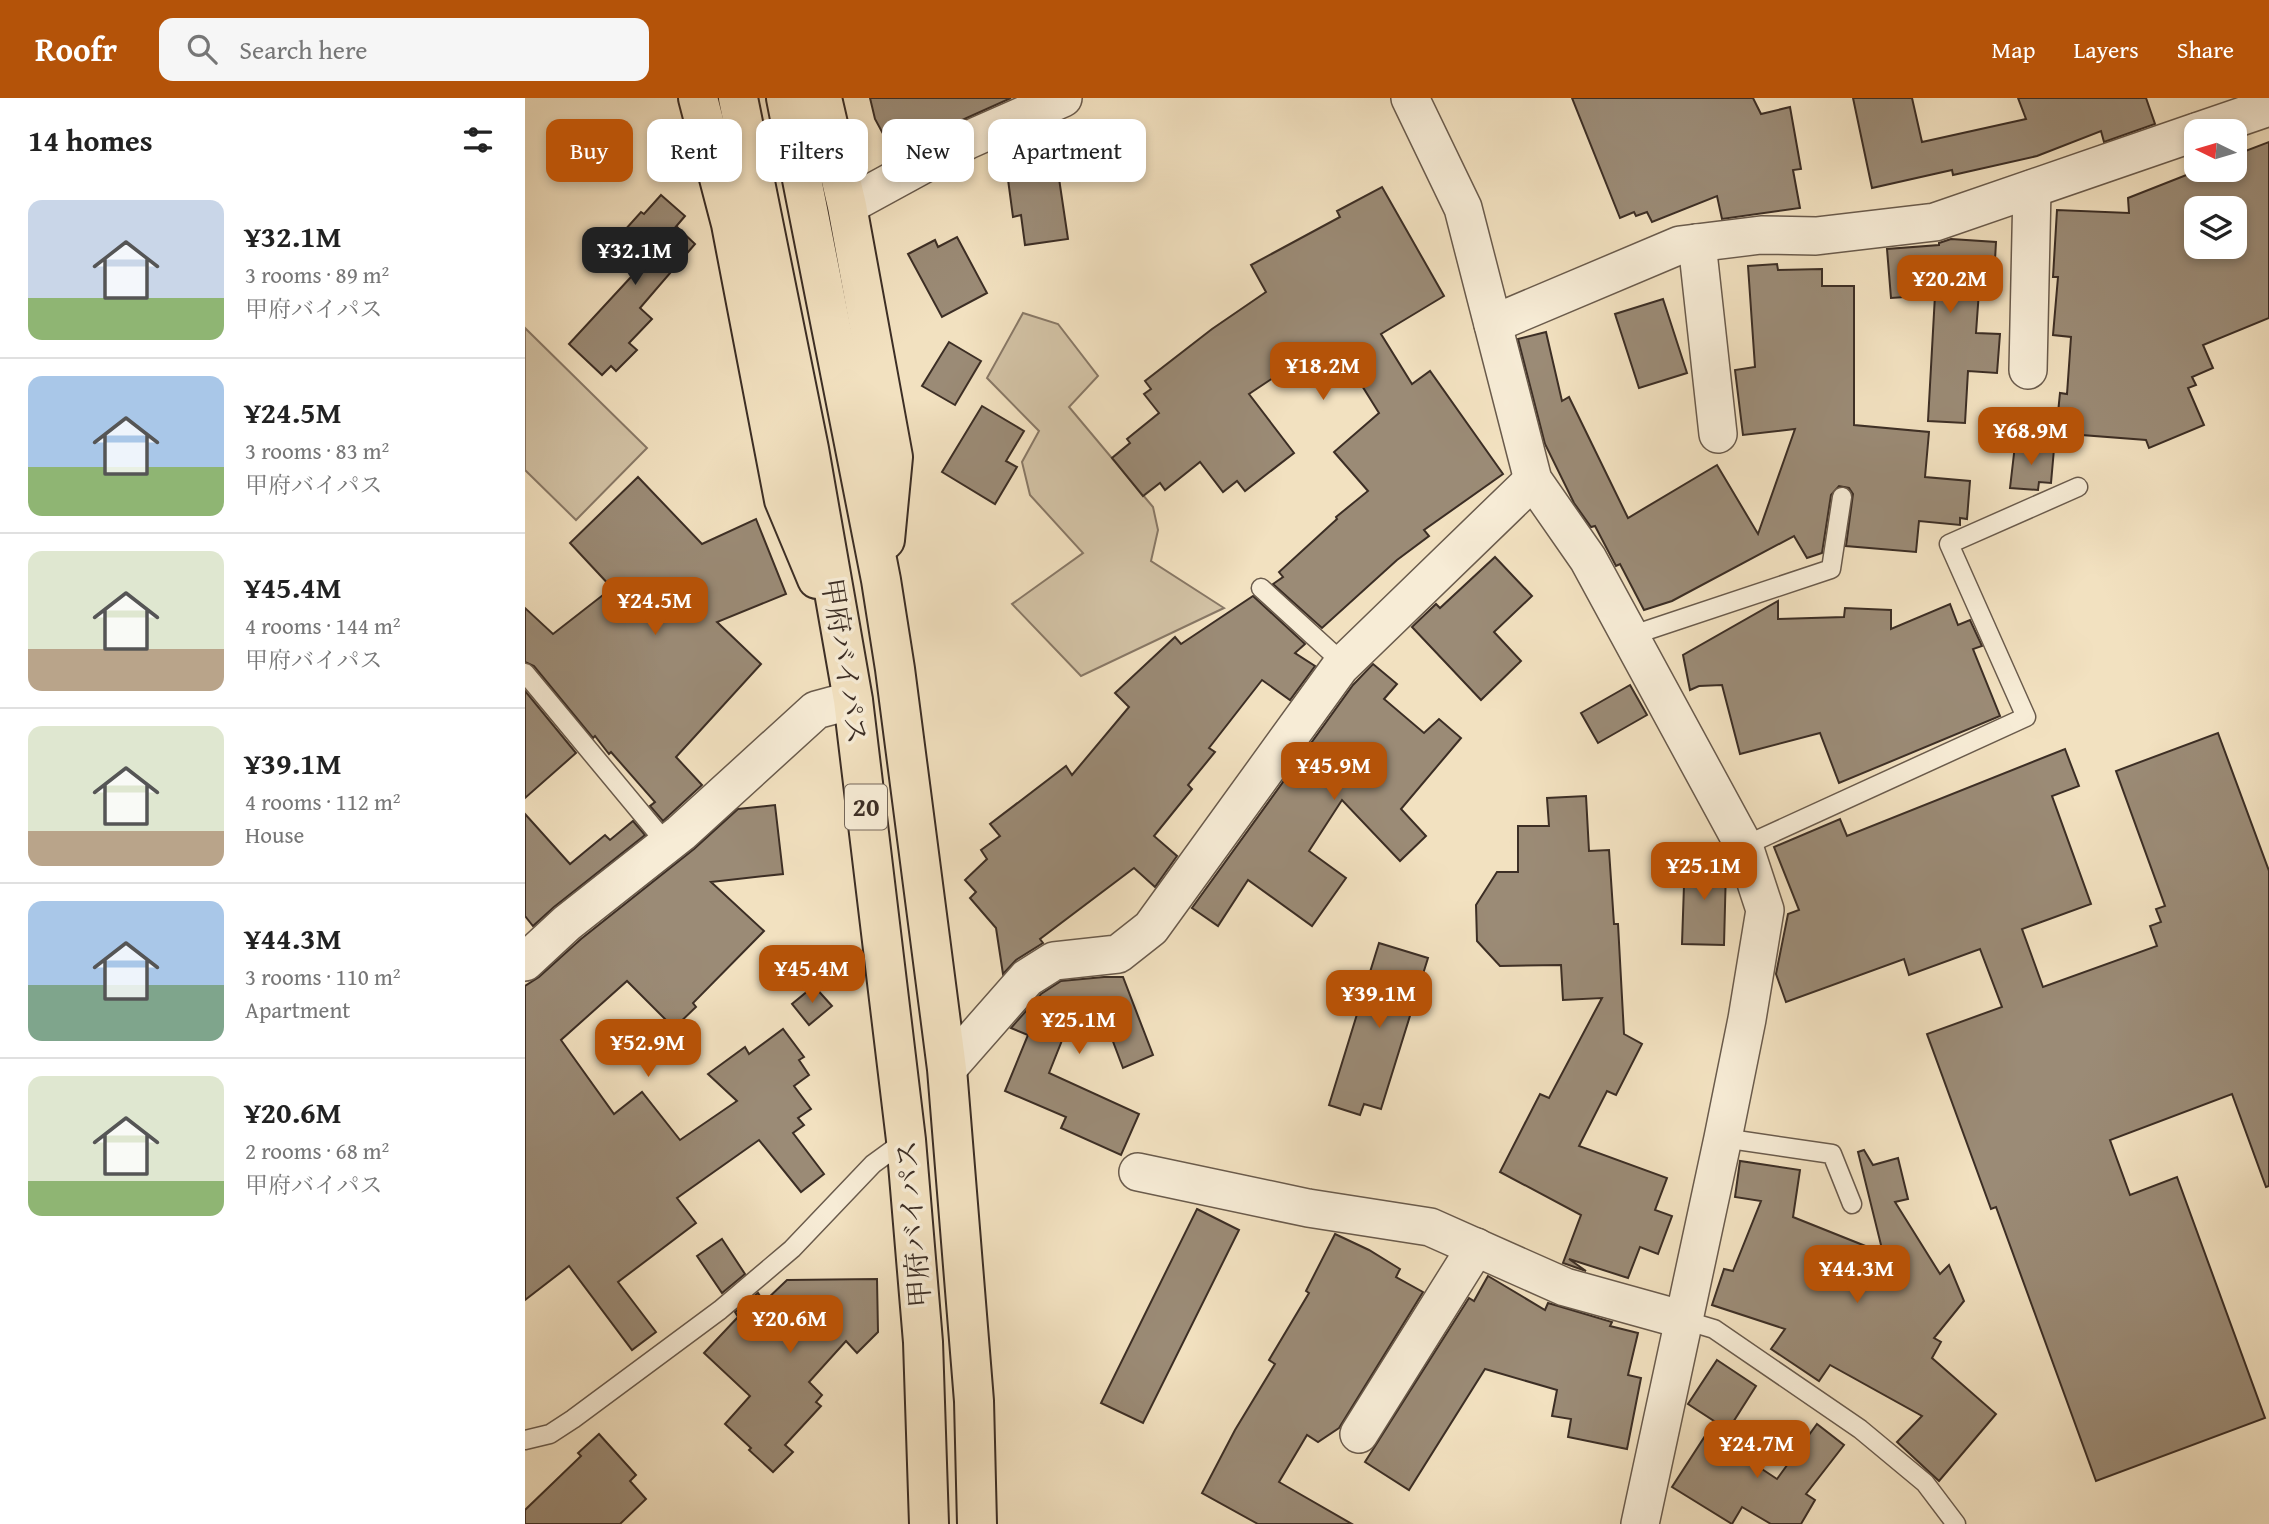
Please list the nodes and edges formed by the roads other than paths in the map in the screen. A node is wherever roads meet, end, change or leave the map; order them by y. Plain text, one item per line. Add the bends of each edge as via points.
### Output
1 (698, 98) edge
2 (738, 98) edge
3 (786, 98) edge
4 (822, 98) edge
5 (1063, 98) edge
6 (1410, 98) edge
7 (2266, 104) edge
8 (2230, 119) edge
9 (2184, 137) edge
10 (2032, 189) junction
11 (848, 206) junction
12 (1697, 243) junction
13 (1493, 324) junction
14 (2028, 370) dead end
15 (1719, 435) dead end
16 (1533, 480) junction
17 (2078, 486) dead end
18 (1842, 497) dead end
19 (881, 580) junction
20 (1261, 587) dead end
21 (1630, 636) junction
22 (845, 646) junction
23 (1343, 663) junction
24 (525, 673) edge
25 (853, 700) junction
26 (667, 844) junction
27 (1744, 846) junction
28 (525, 962) edge
29 (947, 1069) junction
30 (1723, 1138) junction
31 (907, 1140) junction
32 (1138, 1171) dead end
33 (1852, 1204) dead end
34 (1476, 1247) junction
35 (1684, 1320) junction
36 (1359, 1434) dead end
37 (527, 1437) edge
38 (929, 1524) edge
39 (977, 1524) edge
40 (1640, 1524) edge
41 (1956, 1524) edge

1 - 22 highway via 731,224 784,500
2 - 22 highway, 甲府バイパス / 20
3 - 19 highway, 甲府バイパス / 20
4 - 11 highway
5 - 11 street via 968,141
6 - 13 street via 1463,208
7 - 8 street
9 - 10 street
10 - 12 street via 1935,222
10 - 14 street
11 - 19 highway via 893,457
12 - 13 street via 1680,245
12 - 15 street
13 - 16 street
16 - 21 street via 1588,559
16 - 23 street
17 - 27 lane via 1949,544 2026,717
18 - 21 lane via 1831,569
19 - 29 highway, 甲府バイパス / 20
20 - 23 lane
21 - 27 street
22 - 25 highway, 甲府バイパス / 20
23 - 29 street via 1151,928 1118,954 1054,961 1027,978
24 - 26 lane
25 - 26 street via 816,710
25 - 31 highway, 甲府バイパス / 20
26 - 28 street
27 - 30 street via 1765,910
29 - 39 highway, 甲府バイパス / 20 via 975,1401
30 - 33 lane via 1832,1154
30 - 35 street
31 - 37 lane via 873,1164 792,1249 720,1310 573,1419 551,1433
31 - 38 highway, 甲府バイパス / 20 via 923,1342
32 - 34 street via 1308,1209 1430,1227
34 - 35 street via 1565,1287
34 - 36 street
35 - 40 street
35 - 41 lane via 1714,1329 1860,1429 1925,1483

